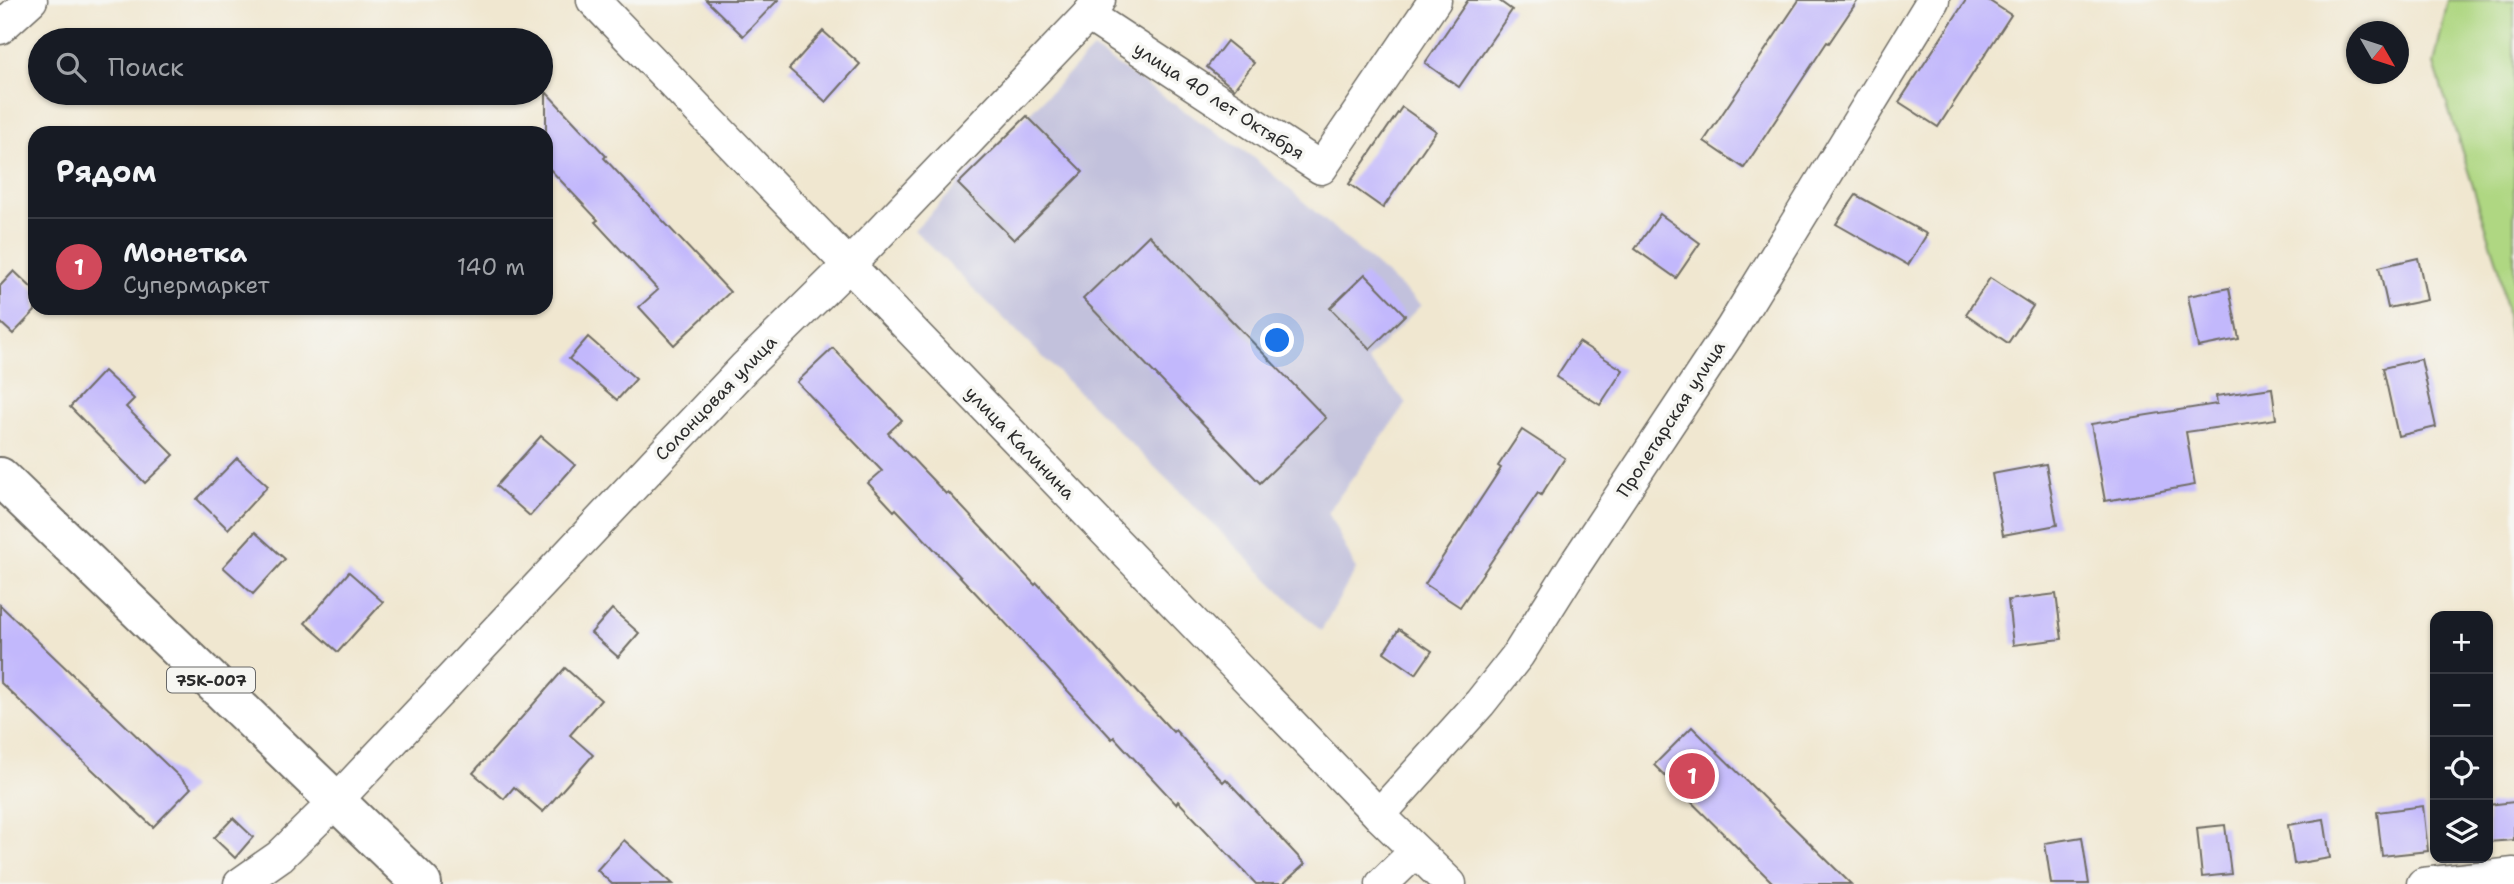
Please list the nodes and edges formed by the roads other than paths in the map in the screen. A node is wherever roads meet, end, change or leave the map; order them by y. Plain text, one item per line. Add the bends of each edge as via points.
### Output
1 (31, 0) edge
2 (593, 0) edge
3 (1435, 0) edge
4 (1933, 0) edge
5 (1094, 8) edge
6 (0, 28) edge
7 (849, 265) junction
8 (0, 477) edge
9 (337, 800) junction
10 (1378, 815) junction
11 (1415, 852) junction
12 (2514, 874) edge
13 (240, 884) edge
14 (422, 884) edge
15 (1382, 884) edge
16 (1450, 884) edge
17 (2423, 884) edge

1 - 6 street
2 - 7 street, улица Калинина
3 - 5 street, улица 40 лет Октября via 1321,167
4 - 10 street, Пролетарская улица via 1731,328 1518,655
5 - 7 street, Солонцовая улица
7 - 9 street, Солонцовая улица via 744,368
7 - 10 street, улица Калинина
8 - 9 main road, 75К-007
9 - 13 street, Солонцовая улица via 280,856
9 - 14 main road, 75К-007
10 - 11 street, улица Калинина
11 - 15 street
11 - 16 street, улица Калинина
12 - 17 street

